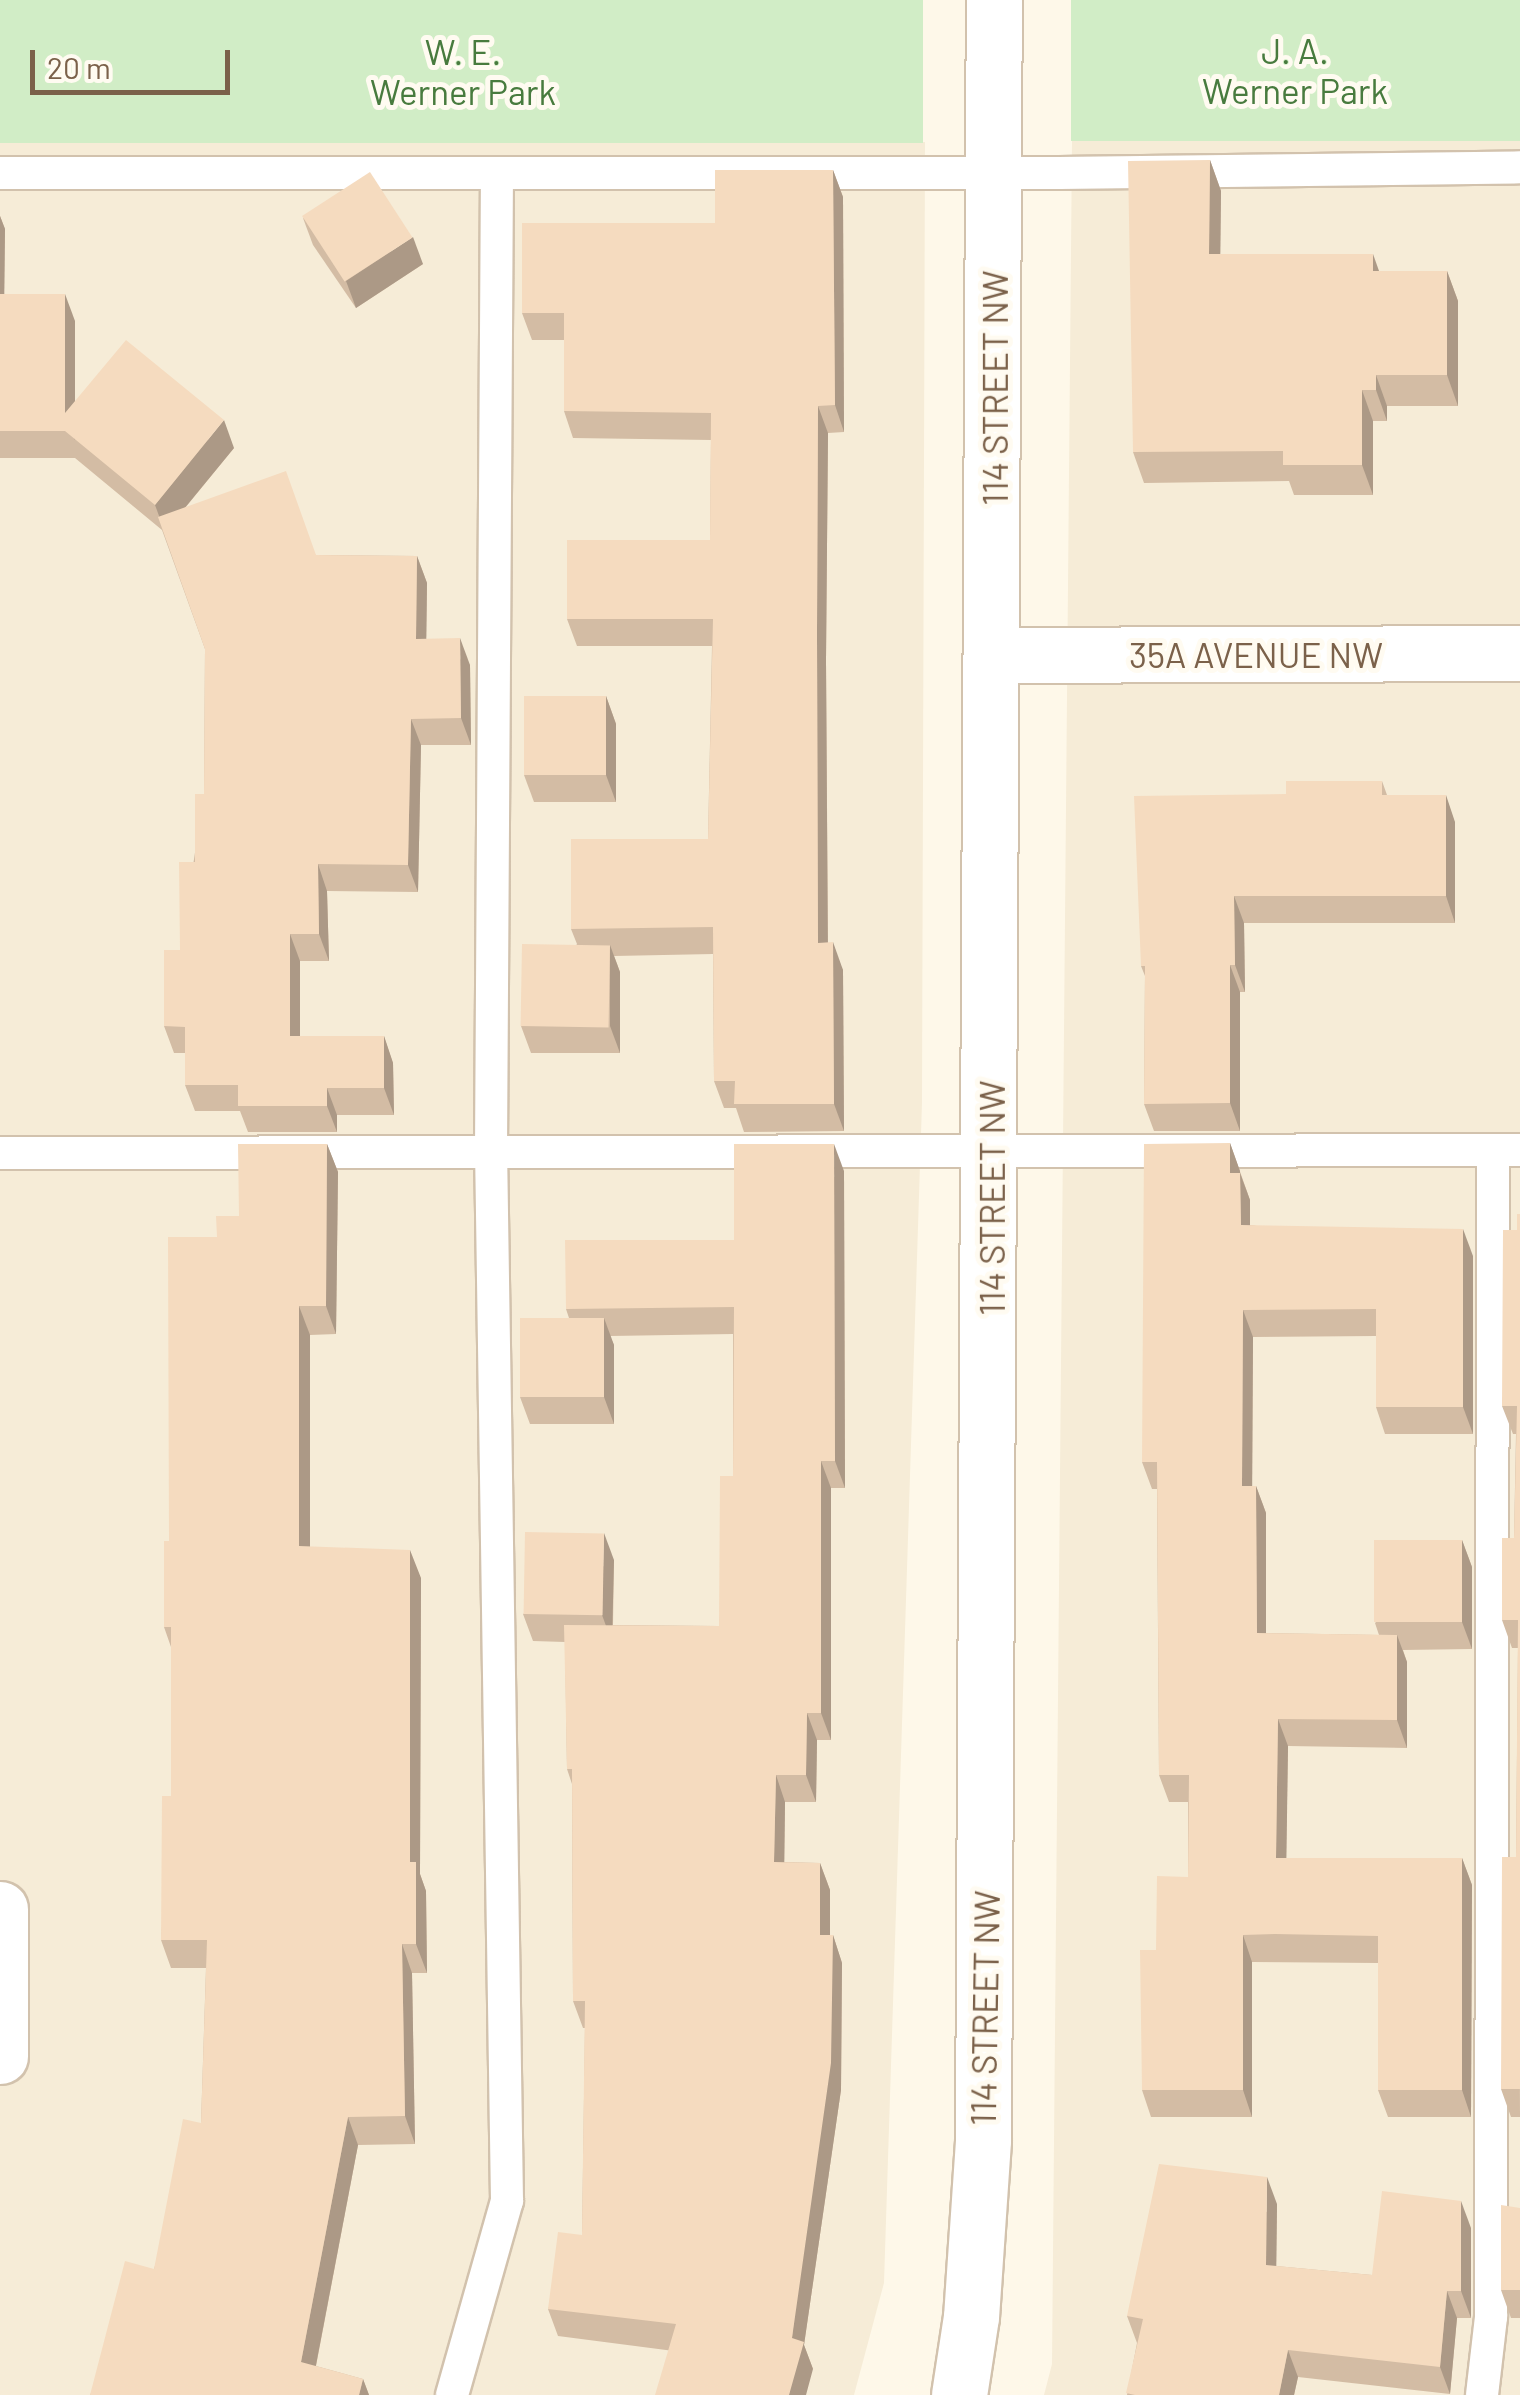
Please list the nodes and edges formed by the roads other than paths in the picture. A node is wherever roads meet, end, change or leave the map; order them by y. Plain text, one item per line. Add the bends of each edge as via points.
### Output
1 (994, 0) edge
2 (1520, 166) edge
3 (0, 173) edge
4 (497, 173) junction
5 (995, 173) junction
6 (1520, 653) edge
7 (992, 655) junction
8 (1507, 1150) edge
9 (491, 1151) junction
10 (991, 1151) junction
11 (0, 1154) edge
12 (0, 1909) edge
13 (0, 2056) edge
14 (452, 2395) edge
15 (959, 2395) edge
16 (1482, 2395) edge

1 - 5 street, 114 STREET NW
2 - 5 lane
3 - 4 lane
4 - 5 lane
4 - 9 lane
5 - 7 street, 114 STREET NW
6 - 7 street, 35A AVENUE NW
7 - 10 street, 114 STREET NW
8 - 10 lane
8 - 16 lane via 1491,2317
9 - 10 lane
9 - 11 lane
9 - 14 lane via 506,2201
10 - 15 street, 114 STREET NW via 983,2139 972,2317
12 - 13 street

